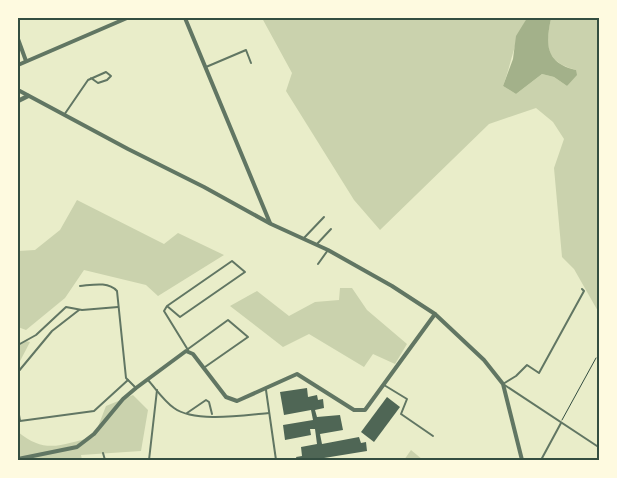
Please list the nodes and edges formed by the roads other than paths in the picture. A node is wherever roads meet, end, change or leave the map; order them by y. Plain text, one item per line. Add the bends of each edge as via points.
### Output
1 (127, 18) edge
2 (185, 18) edge
3 (18, 39) edge
4 (26, 62) junction
5 (252, 63) dead end
6 (18, 65) edge
7 (206, 67) junction
8 (91, 78) junction
9 (18, 90) edge
10 (28, 96) junction
11 (18, 102) edge
12 (64, 115) junction
13 (324, 217) dead end
14 (271, 224) junction
15 (331, 229) dead end
16 (303, 239) junction
17 (316, 245) junction
18 (328, 250) junction
19 (318, 264) dead end
20 (80, 286) dead end
21 (582, 289) dead end
22 (167, 306) junction
23 (118, 307) junction
24 (79, 310) junction
25 (435, 314) junction
26 (18, 345) edge
27 (187, 350) junction
28 (204, 369) junction
29 (18, 372) edge
30 (128, 380) junction
31 (148, 380) junction
32 (503, 384) junction
33 (384, 385) junction
34 (266, 387) junction
35 (136, 388) junction
36 (157, 390) junction
37 (18, 409) edge
38 (187, 413) junction
39 (269, 413) junction
40 (212, 416) junction
41 (561, 423) junction
42 (433, 436) dead end
43 (600, 448) edge
44 (103, 453) dead end
45 (18, 459) edge
46 (114, 460) edge
47 (149, 460) edge
48 (276, 460) edge
49 (522, 460) edge
50 (541, 460) edge

1 - 4 street
2 - 7 street
3 - 4 street
4 - 6 street
5 - 7 lane via 246,50
7 - 14 street
8 - 8 lane via 106,72 111,76 98,83
8 - 12 lane
9 - 10 street
10 - 11 street
10 - 12 street
12 - 14 street
13 - 16 lane
14 - 16 street
15 - 17 lane
16 - 17 street
17 - 18 street
18 - 19 lane
18 - 25 street
20 - 23 lane via 112,286 117,291
21 - 32 lane via 584,291 539,373 526,365
22 - 22 lane via 232,261 245,272 180,316
22 - 27 lane via 164,311
23 - 24 lane
23 - 30 lane
24 - 26 lane via 66,307 36,336
24 - 29 lane via 52,331
25 - 32 street via 484,360
25 - 33 street
27 - 28 street
27 - 28 lane via 228,320 248,337
27 - 31 street
28 - 34 street via 226,397 236,401
30 - 35 lane
30 - 37 lane via 94,411 20,421
31 - 35 street
31 - 36 lane
32 - 41 lane
32 - 49 street
33 - 34 street via 365,410 360,411 297,374
33 - 42 lane via 407,399 401,414
34 - 39 lane
35 - 45 street via 94,434 76,447
36 - 38 lane via 175,409
36 - 47 lane
38 - 40 lane
38 - 40 lane via 206,400 212,408
39 - 40 lane
39 - 48 lane
41 - 43 lane
41 - 50 lane
44 - 46 lane via 105,460

